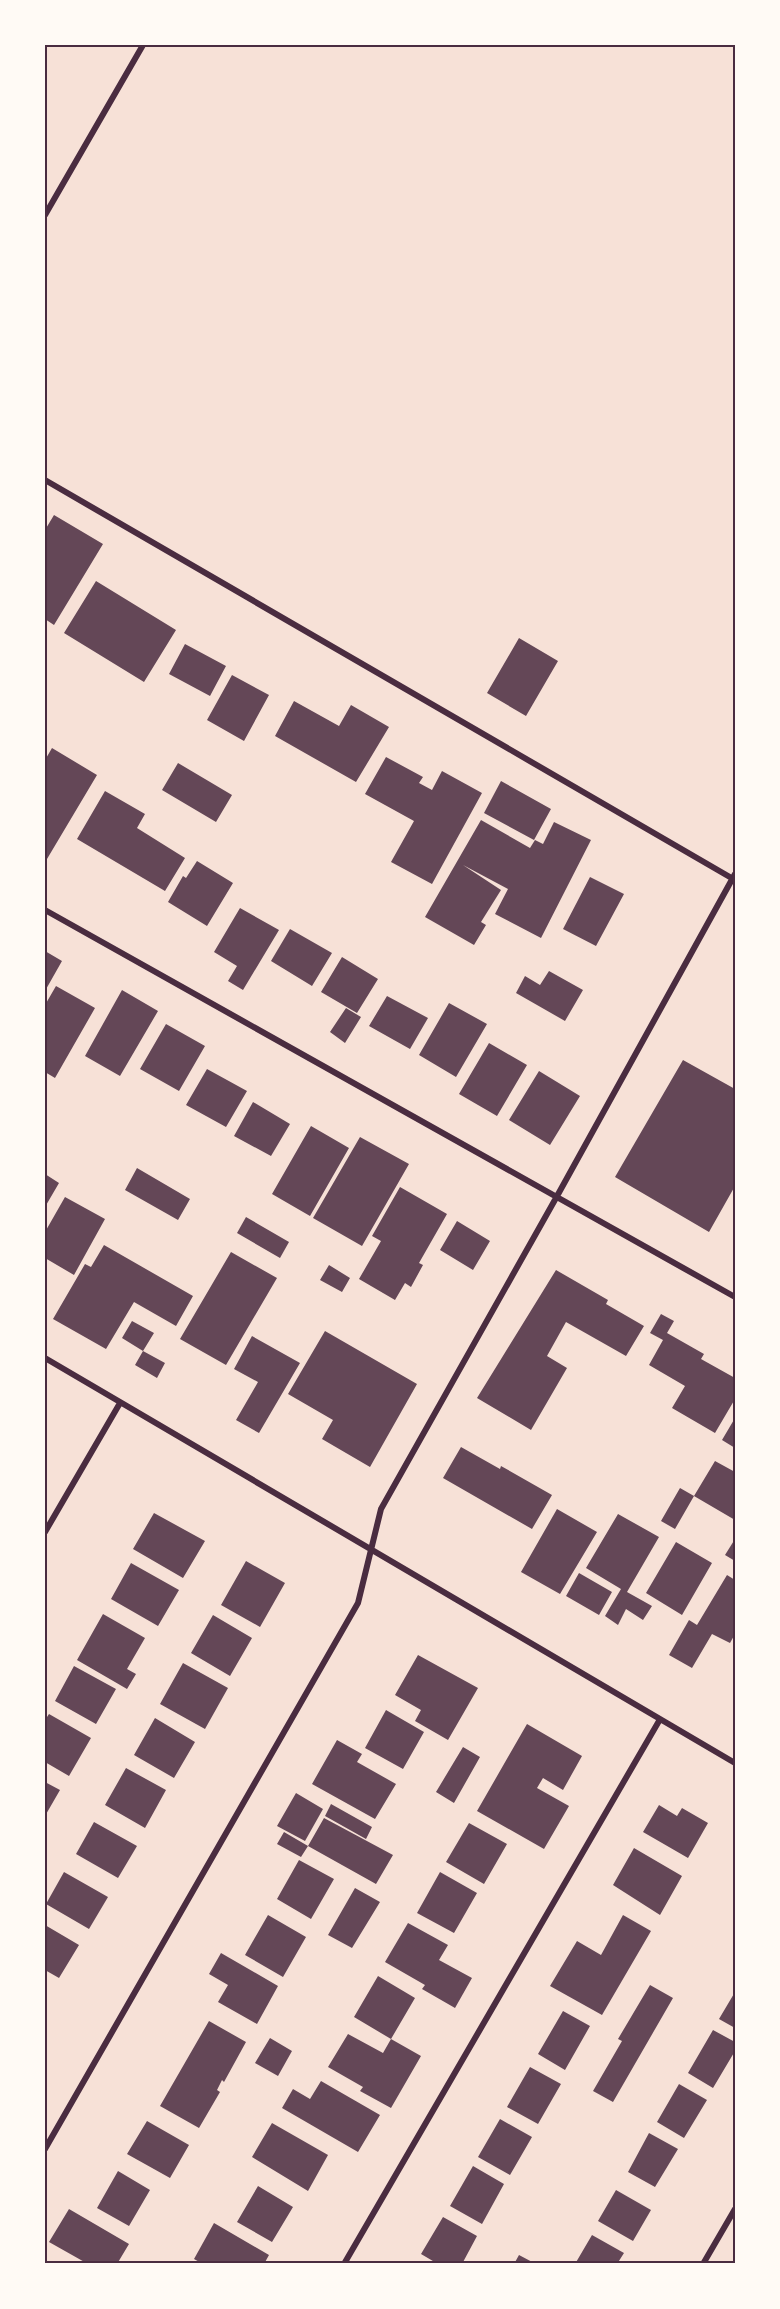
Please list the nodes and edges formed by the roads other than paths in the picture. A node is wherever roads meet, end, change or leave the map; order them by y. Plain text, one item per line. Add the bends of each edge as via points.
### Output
1 (143, 45) edge
2 (45, 215) edge
3 (45, 480) edge
4 (734, 878) edge
5 (45, 910) edge
6 (556, 1198) junction
7 (735, 1297) edge
8 (45, 1358) edge
9 (120, 1403) junction
10 (45, 1532) edge
11 (371, 1548) junction
12 (659, 1720) junction
13 (735, 1763) edge
14 (45, 2149) edge
15 (735, 2209) edge
16 (344, 2264) edge
17 (703, 2264) edge

1 - 2 street
3 - 4 street
4 - 6 street
5 - 6 street
6 - 7 street
6 - 11 street via 381,1509
8 - 9 street
9 - 10 street
9 - 11 street
11 - 12 street
11 - 14 street via 358,1603
12 - 13 street
12 - 16 street
15 - 17 street

